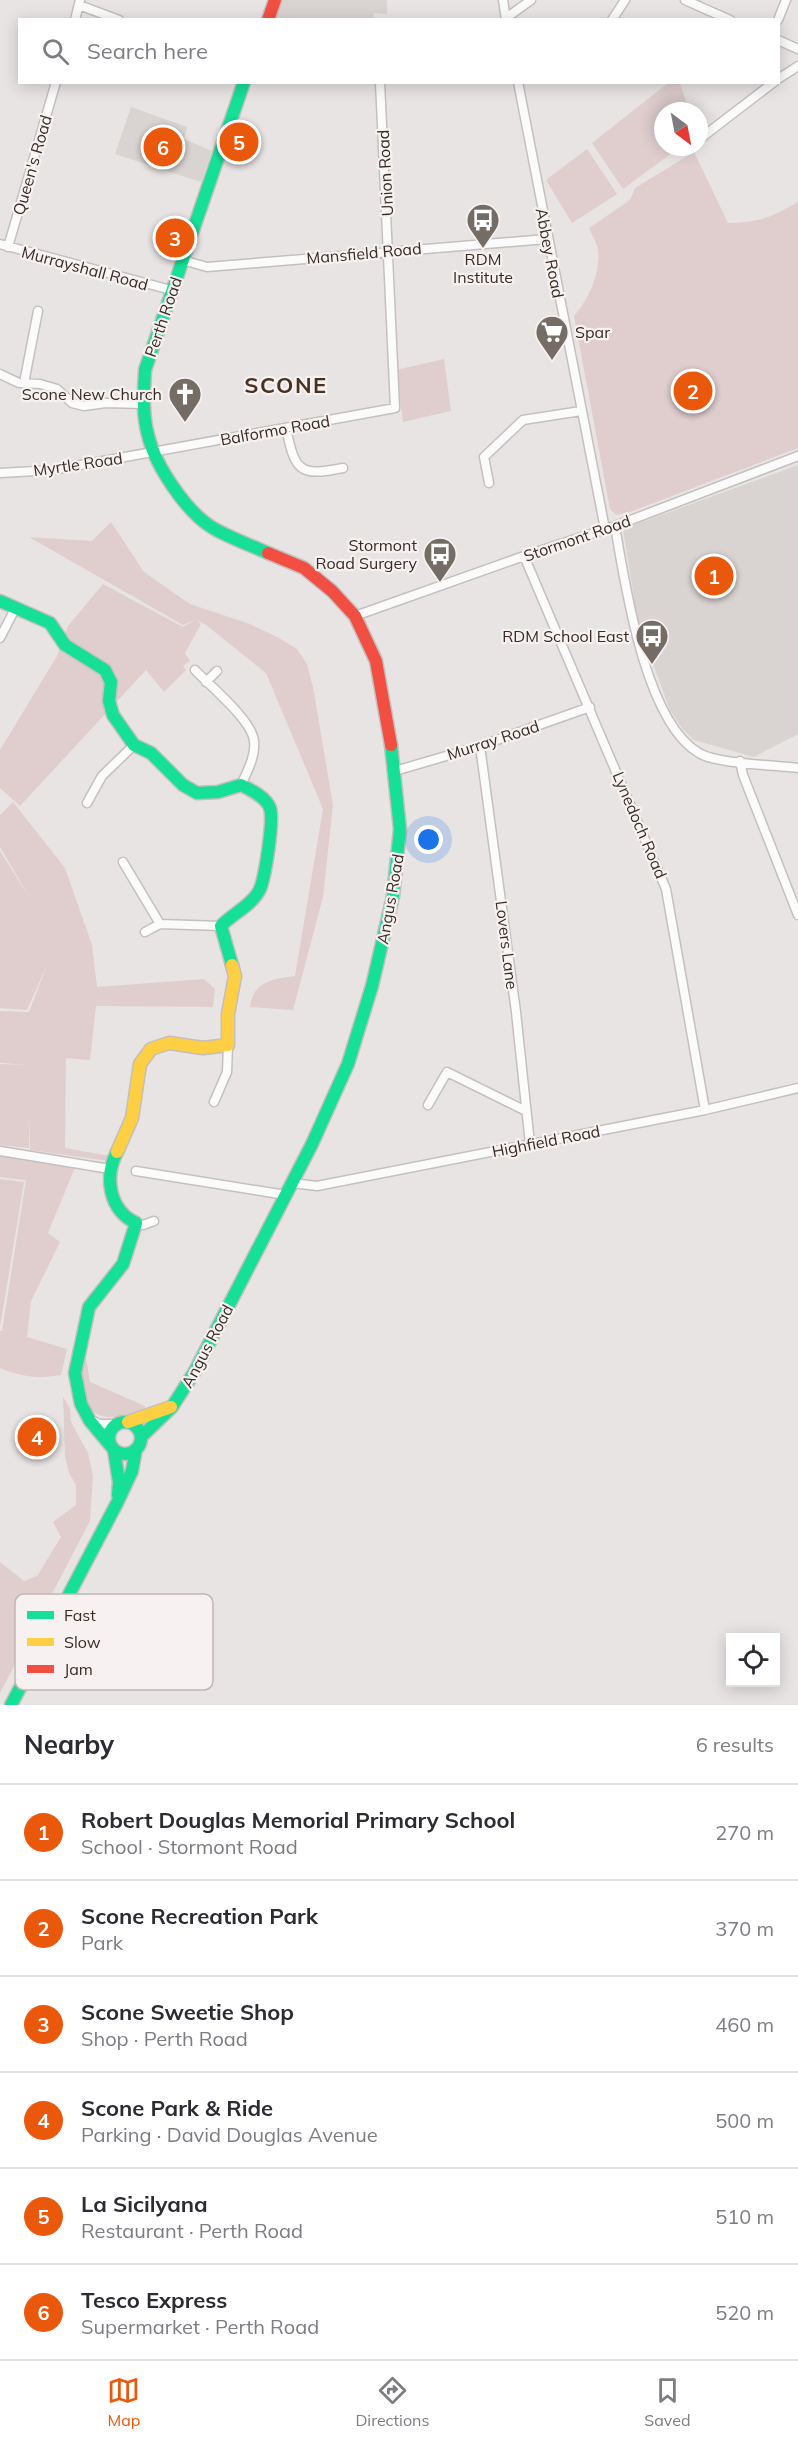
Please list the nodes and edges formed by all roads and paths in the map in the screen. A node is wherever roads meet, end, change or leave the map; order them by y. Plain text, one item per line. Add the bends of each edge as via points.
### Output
1 (275, 0) edge
2 (502, 0) edge
3 (531, 0) edge
4 (625, 0) edge
5 (685, 0) edge
6 (786, 0) edge
7 (80, 2) edge
8 (76, 18) edge
9 (115, 18) edge
10 (269, 18) edge
11 (506, 18) edge
12 (507, 18) edge
13 (613, 18) edge
14 (726, 18) edge
15 (779, 18) edge
16 (780, 41) edge
17 (798, 50) edge
18 (798, 66) edge
19 (780, 79) edge
20 (55, 84) edge
21 (243, 84) edge
22 (380, 84) edge
23 (518, 84) edge
24 (771, 84) edge
25 (708, 133) edge
26 (547, 239) junction
27 (4, 246) edge
28 (388, 250) junction
29 (182, 260) junction
30 (171, 291) junction
31 (38, 311) dead end
32 (0, 374) edge
33 (24, 383) junction
34 (143, 404) junction
35 (395, 408) joint
36 (581, 411) junction
37 (286, 428) junction
38 (155, 452) junction
39 (798, 456) edge
40 (343, 468) dead end
41 (0, 473) edge
42 (489, 483) dead end
43 (615, 526) junction
44 (605, 529) junction
45 (524, 556) junction
46 (0, 601) edge
47 (16, 607) junction
48 (355, 616) junction
49 (0, 638) edge
50 (195, 670) dead end
51 (217, 671) dead end
52 (206, 682) junction
53 (590, 707) junction
54 (134, 745) junction
55 (480, 746) junction
56 (740, 761) junction
57 (798, 768) edge
58 (395, 771) junction
59 (241, 785) junction
60 (87, 802) dead end
61 (123, 862) dead end
62 (798, 915) edge
63 (160, 924) junction
64 (221, 926) junction
65 (145, 932) dead end
66 (228, 1045) junction
67 (798, 1088) edge
68 (214, 1102) dead end
69 (428, 1105) dead end
70 (705, 1110) junction
71 (526, 1111) junction
72 (530, 1144) junction
73 (0, 1151) edge
74 (110, 1169) junction
75 (136, 1171) dead end
76 (292, 1183) junction
77 (286, 1195) junction
78 (154, 1221) dead end
79 (136, 1223) junction
80 (172, 1407) junction
81 (87, 1417) junction
82 (122, 1423) junction
83 (139, 1443) junction
84 (112, 1447) junction
85 (117, 1503) junction
86 (69, 1594) edge
87 (19, 1690) edge
88 (11, 1705) edge

1 - 10 main road
2 - 11 street
3 - 12 street
4 - 13 street
5 - 14 street
6 - 15 street
7 - 8 street
7 - 9 street
16 - 17 street
18 - 19 street
20 - 27 street, Queen's Road
21 - 29 main road, Perth Road
22 - 28 street, Union Road
23 - 26 street, Abbey Road
24 - 25 street
26 - 28 street, Mansfield Road
26 - 36 street, Abbey Road
27 - 30 street, Murrayshall Road
28 - 29 street, Mansfield Road via 207,267
28 - 35 street, Union Road
29 - 30 main road, Perth Road
30 - 34 main road, Perth Road via 145,370
31 - 33 street
32 - 33 street
33 - 34 street via 57,389 72,403 84,406
34 - 38 main road, Perth Road
35 - 37 street, Balformo Road
36 - 42 street via 523,420 484,457
36 - 44 street, Abbey Road
37 - 38 street, Balformo Road
37 - 40 street via 291,452 301,468 313,473
38 - 41 street, Myrtle Road via 53,470
38 - 48 main road, Angus Road via 177,493 206,523 304,568
39 - 43 street, Stormont Road
43 - 44 street, Stormont Road
43 - 56 street via 632,624 671,725 685,743 701,754
44 - 45 street, Stormont Road
45 - 48 street, Stormont Road
45 - 53 street, Lynedoch Road
46 - 47 main road
47 - 49 street
47 - 54 main road via 50,623 65,645 105,670 111,682 112,715
48 - 58 main road, Angus Road via 376,661
50 - 52 street
51 - 52 street
52 - 59 street via 250,728 253,757
53 - 55 street, Murray Road
53 - 70 street, Lynedoch Road via 666,889
54 - 59 main road via 151,753 183,785 197,792 218,792
54 - 60 street via 102,776
55 - 58 street, Murray Road
55 - 71 street, Lovers Lane
56 - 57 street
56 - 62 street via 742,775
58 - 76 main road, Angus Road via 400,829 398,866 372,986 338,1090
59 - 64 main road via 256,792 270,808 264,878 258,893
61 - 63 street
63 - 64 street
63 - 65 street
64 - 66 main road via 235,976 228,1014
66 - 68 street via 227,1072
66 - 74 main road via 201,1048 163,1043 152,1047 138,1069 132,1121
67 - 70 street, Highfield Road
69 - 71 street via 447,1072
70 - 72 street, Highfield Road
71 - 72 street, Lovers Lane
72 - 76 street, Highfield Road via 317,1186
73 - 74 street
74 - 79 main road via 117,1208
75 - 77 street
76 - 77 main road, Angus Road
77 - 80 main road, Angus Road via 195,1371
78 - 79 street
79 - 81 main road via 123,1264 87,1314 75,1384 77,1400
80 - 82 main road
80 - 83 main road, Angus Road
81 - 82 street via 99,1424
81 - 84 main road
82 - 83 main road via 137,1427
82 - 84 main road via 109,1436
83 - 84 main road via 128,1454
83 - 85 main road via 132,1471
84 - 85 main road via 119,1482
85 - 86 main road
87 - 88 main road

